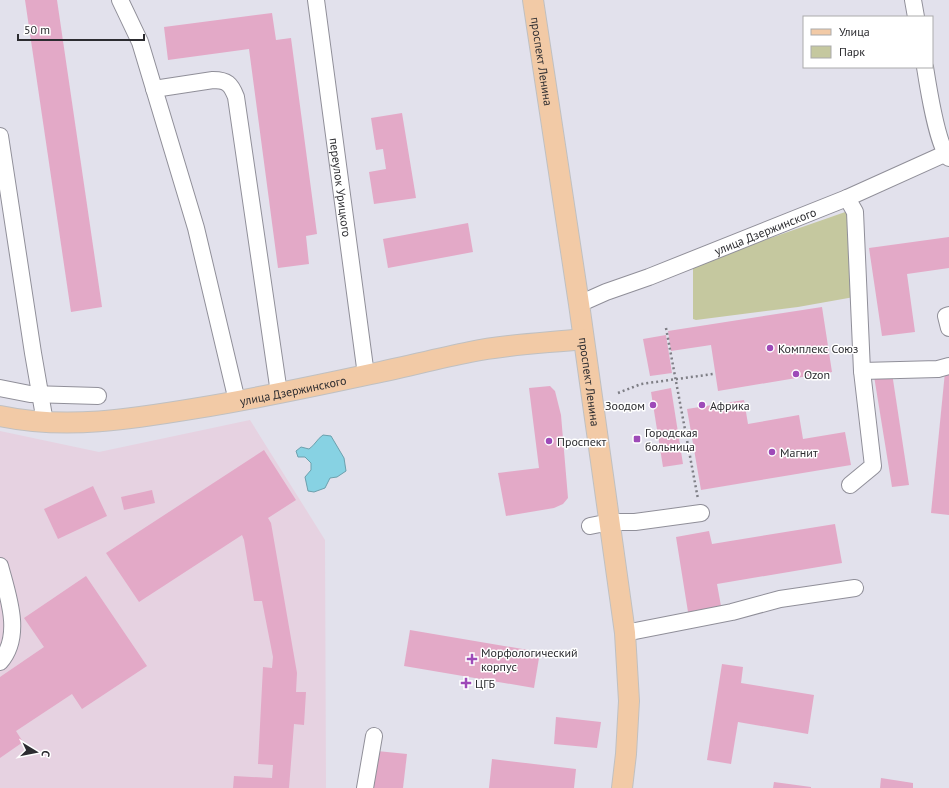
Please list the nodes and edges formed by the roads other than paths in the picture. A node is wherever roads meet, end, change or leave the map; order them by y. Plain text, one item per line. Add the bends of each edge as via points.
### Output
1 (120, 0) edge
2 (316, 0) edge
3 (533, 0) edge
4 (913, 0) edge
5 (916, 16) edge
6 (925, 68) edge
7 (154, 89) junction
8 (0, 136) edge
9 (948, 155) edge
10 (847, 198) junction
11 (579, 304) junction
12 (949, 315) edge
13 (949, 328) edge
14 (583, 339) junction
15 (949, 366) edge
16 (862, 371) junction
17 (366, 375) junction
18 (0, 388) edge
19 (279, 393) junction
20 (39, 394) junction
21 (98, 396) dead end
22 (237, 401) junction
23 (0, 416) edge
24 (45, 422) junction
25 (850, 484) dead end
26 (701, 513) road end
27 (610, 522) junction
28 (590, 526) dead end
29 (0, 566) edge
30 (855, 588) dead end
31 (625, 633) junction
32 (0, 662) edge
33 (374, 736) dead end
34 (365, 788) edge
35 (622, 788) edge

1 - 7 street via 140,42
2 - 17 street, переулок Урицкого
3 - 11 main road, проспект Ленина
4 - 5 street
6 - 9 street via 936,124
7 - 19 street via 213,80 222,80 232,86 236,97
7 - 22 street via 196,228
8 - 20 street
9 - 10 street, улица Дзержинского
10 - 11 street, улица Дзержинского
10 - 16 street via 855,212
11 - 14 main road, проспект Ленина
12 - 13 street via 946,316
14 - 17 main road, улица Дзержинского via 471,352
14 - 27 main road, проспект Ленина
15 - 16 street
16 - 25 street via 873,466
17 - 19 main road, улица Дзержинского
18 - 20 street
19 - 22 main road, улица Дзержинского
20 - 21 street
20 - 24 street
22 - 24 main road, улица Дзержинского via 114,420
23 - 24 main road, улица Дзержинского
26 - 27 street via 635,522
27 - 28 street
27 - 31 main road, проспект Ленина
29 - 32 street via 10,601 13,635
30 - 31 street via 780,599 732,612
31 - 35 main road, проспект Ленина via 629,701
33 - 34 street

